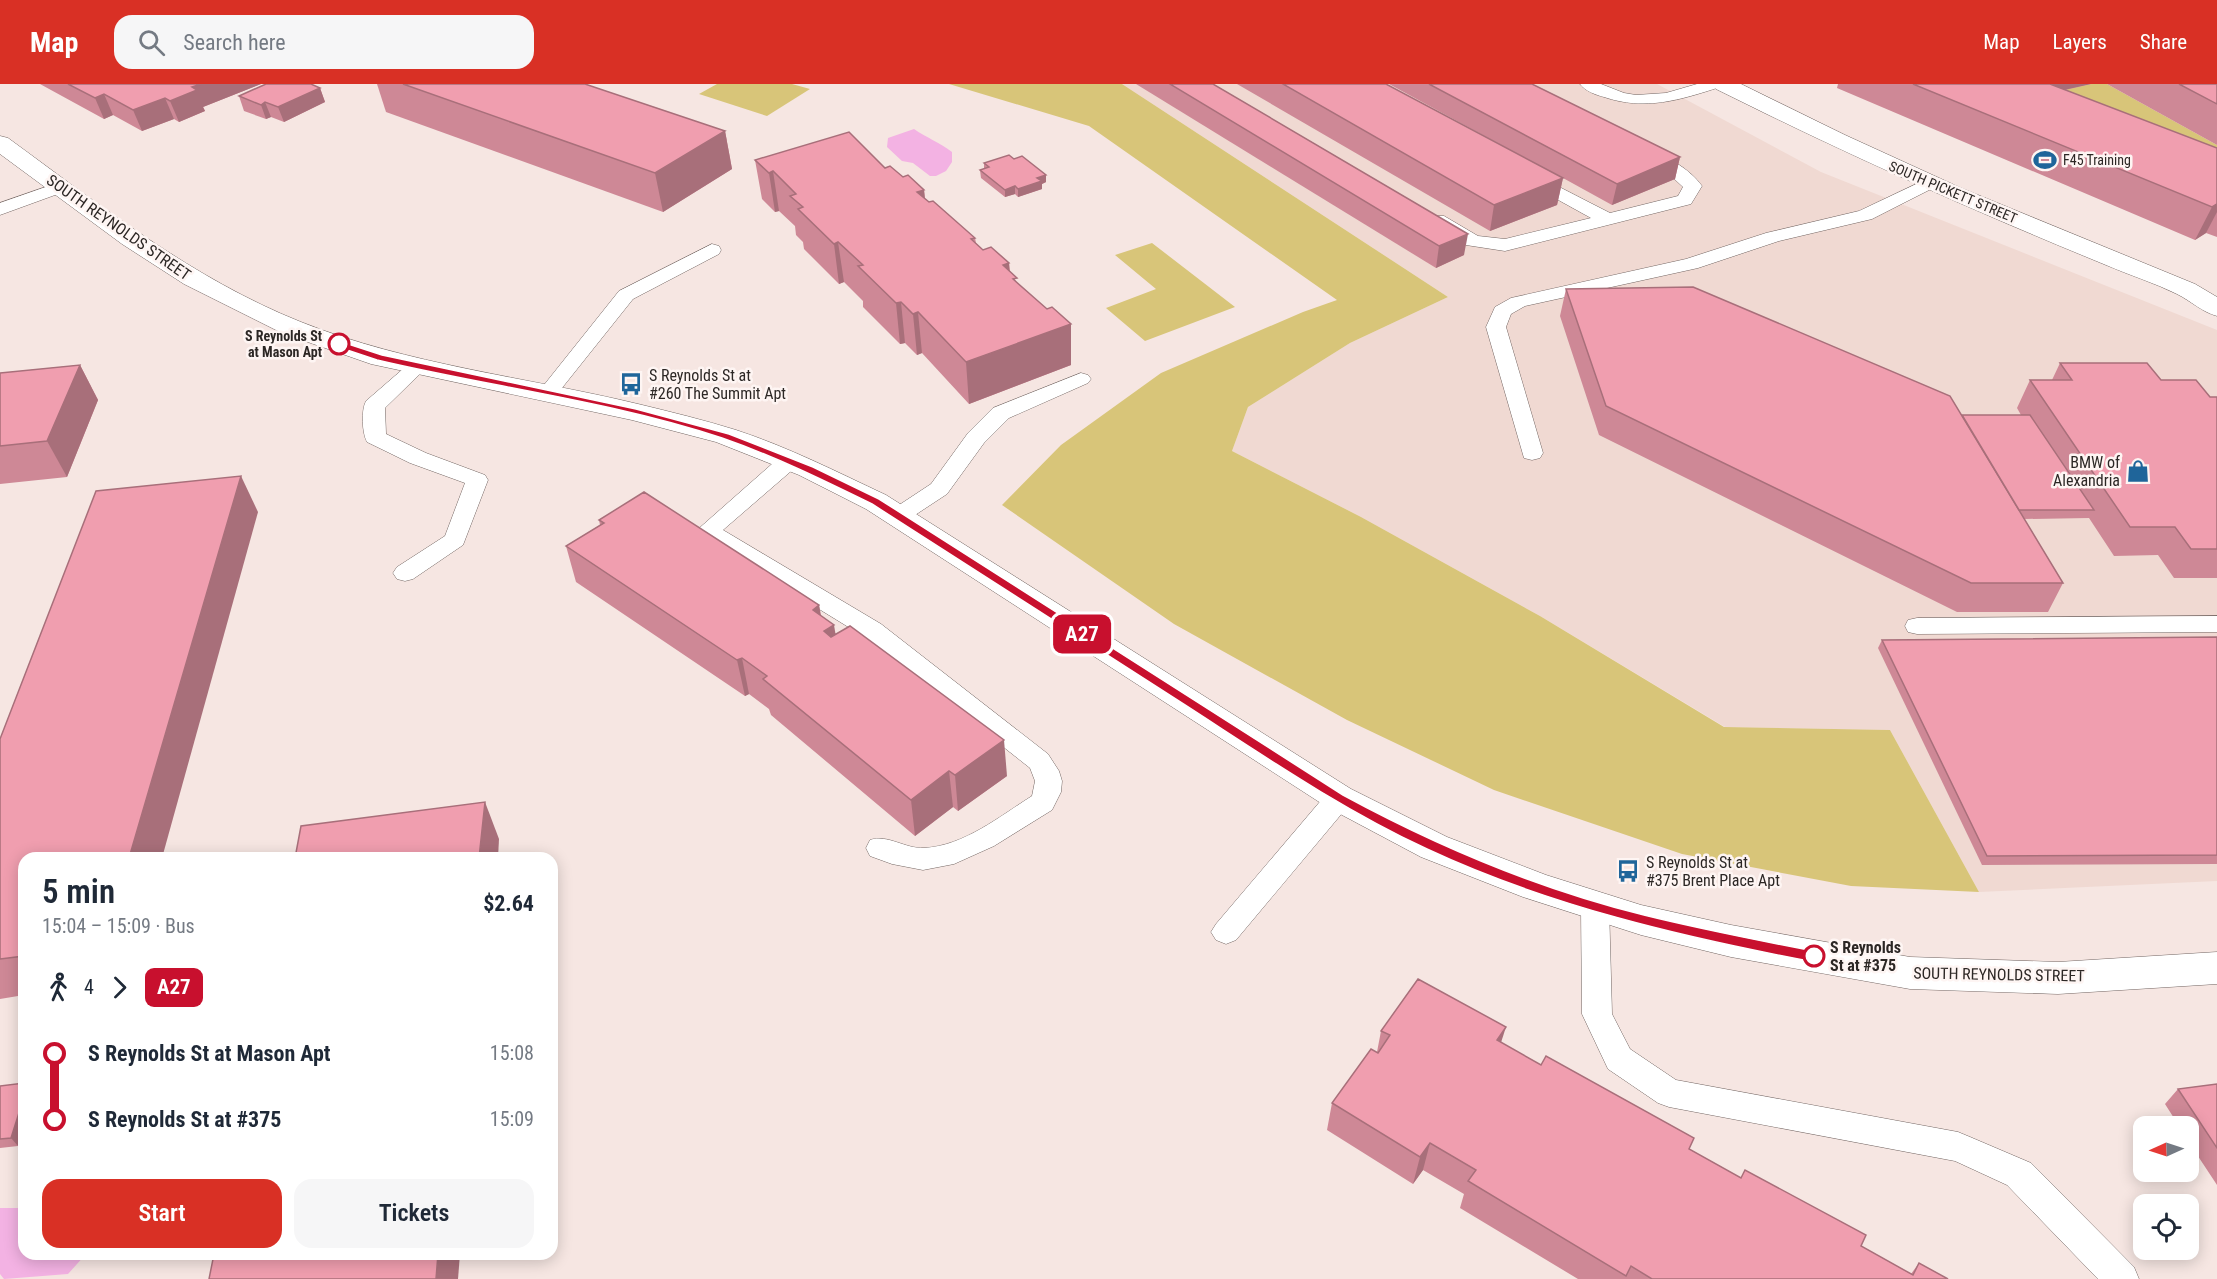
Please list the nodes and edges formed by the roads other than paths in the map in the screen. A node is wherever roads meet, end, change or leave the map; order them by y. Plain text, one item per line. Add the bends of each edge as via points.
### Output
1 (1588, 84) edge
2 (1714, 84) edge
3 (1724, 84) edge
4 (0, 143) edge
5 (1632, 148) edge
6 (1514, 169) edge
7 (1929, 183) junction
8 (60, 187) junction
9 (0, 209) edge
10 (1423, 212) edge
11 (1607, 219) junction
12 (712, 250) dead end
13 (2186, 289) junction
14 (2217, 295) edge
15 (2217, 308) edge
16 (418, 366) junction
17 (1081, 379) dead end
18 (547, 394) junction
19 (1532, 453) dead end
20 (789, 461) junction
21 (898, 516) junction
22 (405, 573) dead end
23 (2217, 624) edge
24 (1917, 626) dead end
25 (1338, 798) junction
26 (880, 848) dead end
27 (1595, 906) junction
28 (1226, 932) dead end
29 (2217, 968) edge
30 (2122, 1279) edge

1 - 2 lane via 1606,94 1638,101 1664,100
3 - 7 street, SOUTH PICKETT STREET
4 - 8 street, SOUTH REYNOLDS STREET
5 - 11 lane via 1675,170 1693,186 1684,200
6 - 11 lane
7 - 13 street, SOUTH PICKETT STREET
7 - 19 lane via 1865,215 1773,237 1691,264 1518,302 1502,311 1496,327
8 - 9 lane
8 - 16 street, SOUTH REYNOLDS STREET via 193,279 291,327 380,358
10 - 11 lane via 1473,241 1505,245
12 - 18 lane via 626,295
13 - 14 street, SOUTH PICKETT STREET
13 - 15 street, SOUTH PICKETT STREET
16 - 18 street, SOUTH REYNOLDS STREET
16 - 22 lane via 374,406 375,437 477,480 455,540
17 - 21 lane via 1000,413 976,438 939,489
18 - 20 street, SOUTH REYNOLDS STREET via 726,436
20 - 21 street, SOUTH REYNOLDS STREET
20 - 26 lane via 699,536 872,630 982,730 1039,761 1048,770 1048,792 1042,803 963,850 940,858 912,860
21 - 25 street, SOUTH REYNOLDS STREET
23 - 24 lane
25 - 27 street, SOUTH REYNOLDS STREET via 1434,847
25 - 28 lane
27 - 29 street, SOUTH REYNOLDS STREET via 1731,941 1910,973 2058,978
27 - 30 lane via 1598,1014 1618,1059 1669,1093 1958,1147 2019,1174

